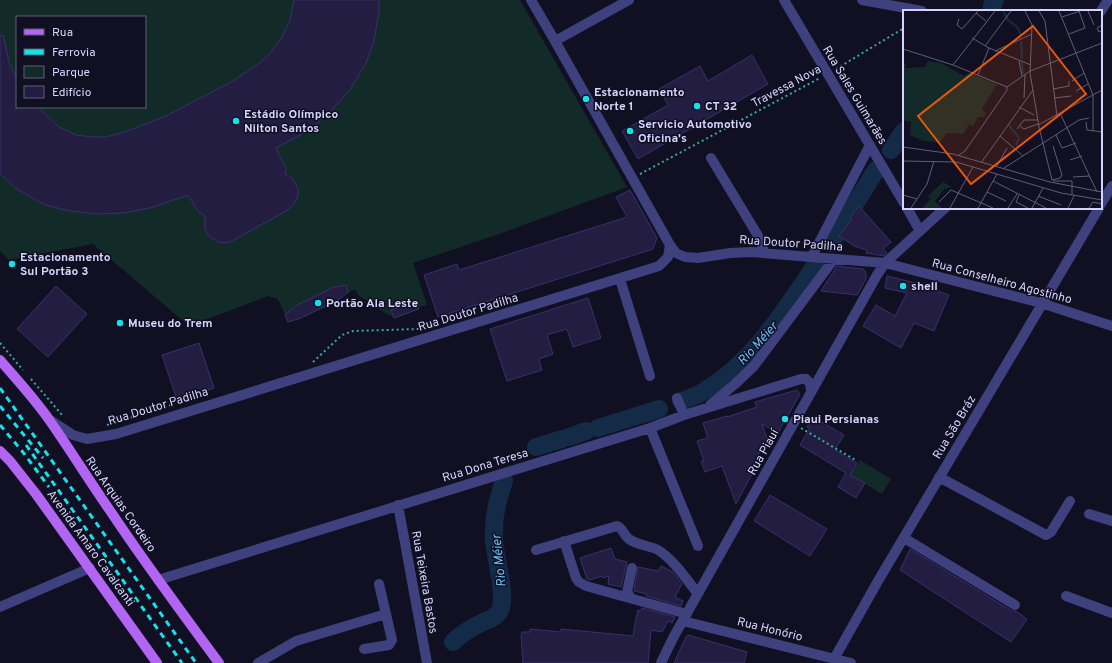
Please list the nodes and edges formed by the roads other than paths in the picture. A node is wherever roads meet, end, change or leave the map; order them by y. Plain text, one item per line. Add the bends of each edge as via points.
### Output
1 (531, 0) edge
2 (629, 0) edge
3 (862, 0) edge
4 (1108, 0) edge
5 (788, 2) edge
6 (917, 10) edge
7 (1101, 10) edge
8 (555, 41) junction
9 (870, 144) junction
10 (711, 158) dead end
11 (1112, 186) edge
12 (903, 201) edge
13 (1102, 202) edge
14 (908, 209) edge
15 (944, 209) edge
16 (1097, 209) edge
17 (920, 231) junction
18 (670, 245) junction
19 (765, 253) junction
20 (812, 256) junction
21 (834, 259) junction
22 (885, 263) junction
23 (620, 278) junction
24 (1041, 303) junction
25 (1112, 326) edge
26 (0, 360) edge
27 (650, 376) dead end
28 (812, 391) junction
29 (705, 408) junction
30 (50, 420) junction
31 (650, 428) junction
32 (0, 452) edge
33 (939, 477) junction
34 (1070, 501) dead end
35 (398, 505) junction
36 (1089, 514) dead end
37 (1112, 521) edge
38 (904, 538) junction
39 (564, 541) junction
40 (698, 546) dead end
41 (536, 550) dead end
42 (90, 568) junction
43 (632, 568) dead end
44 (158, 580) junction
45 (379, 584) dead end
46 (698, 594) junction
47 (1066, 596) dead end
48 (631, 598) junction
49 (1015, 605) dead end
50 (0, 607) edge
51 (1112, 613) edge
52 (386, 614) junction
53 (685, 618) junction
54 (364, 649) dead end
55 (834, 659) junction
56 (157, 663) edge
57 (219, 663) edge
58 (258, 663) edge
59 (427, 663) edge
60 (662, 663) edge
61 (851, 663) edge

1 - 8 street
2 - 8 street
3 - 6 street
4 - 7 street
5 - 9 street, Rua Sales Guimarães
8 - 18 street
9 - 12 street, Rua Sales Guimarães
9 - 20 street
10 - 19 street via 757,234
11 - 13 street
14 - 17 street
15 - 17 street, Rua Piauí
16 - 24 street, Rua São Bráz
17 - 22 street, Rua Piauí
18 - 19 street, Rua Doutor Padilha via 676,253 685,257
18 - 23 street, Rua Doutor Padilha via 668,257 659,266
19 - 20 street, Rua Doutor Padilha
20 - 21 street, Rua Doutor Padilha
21 - 22 street, Rua Doutor Padilha
21 - 29 street via 754,366
22 - 24 street, Rua Conselheiro Agostinho
22 - 28 street, Rua Piauí
23 - 27 street
23 - 30 street, Rua Doutor Padilha via 116,434 88,439 72,435
24 - 25 street, Rua Conselheiro Agostinho
24 - 33 street, Rua São Bráz
26 - 30 main road, Rua Arquias Cordeiro
28 - 29 street, Rua Dona Teresa via 810,383 806,379 801,379
28 - 46 street, Rua Piauí
29 - 31 street, Rua Dona Teresa via 680,406
30 - 44 main road, Rua Arquias Cordeiro
31 - 35 street, Rua Dona Teresa
31 - 40 street
32 - 42 main road, Avenida Amaro Cavalcanti via 25,478
33 - 34 street via 1046,535 1051,532
33 - 38 street, Rua São Bráz
35 - 44 street, Rua Dona Teresa
35 - 59 street, Rua Teixeira Bastos
36 - 37 street
38 - 49 street
38 - 55 street, Rua São Bráz
39 - 41 street
39 - 46 street via 620,527 627,539 658,550 669,559
39 - 48 street, Rua Honório via 578,582
42 - 50 street
42 - 56 main road, Avenida Amaro Cavalcanti
43 - 48 street via 627,592
44 - 57 main road, Rua Arquias Cordeiro
45 - 52 street
46 - 53 street, Rua Piauí
47 - 51 street
48 - 53 street, Rua Honório
52 - 54 street via 392,640 389,645
52 - 58 street via 296,641
53 - 55 street, Rua Honório
53 - 60 street, Rua Piauí
55 - 61 street, Rua Honório

